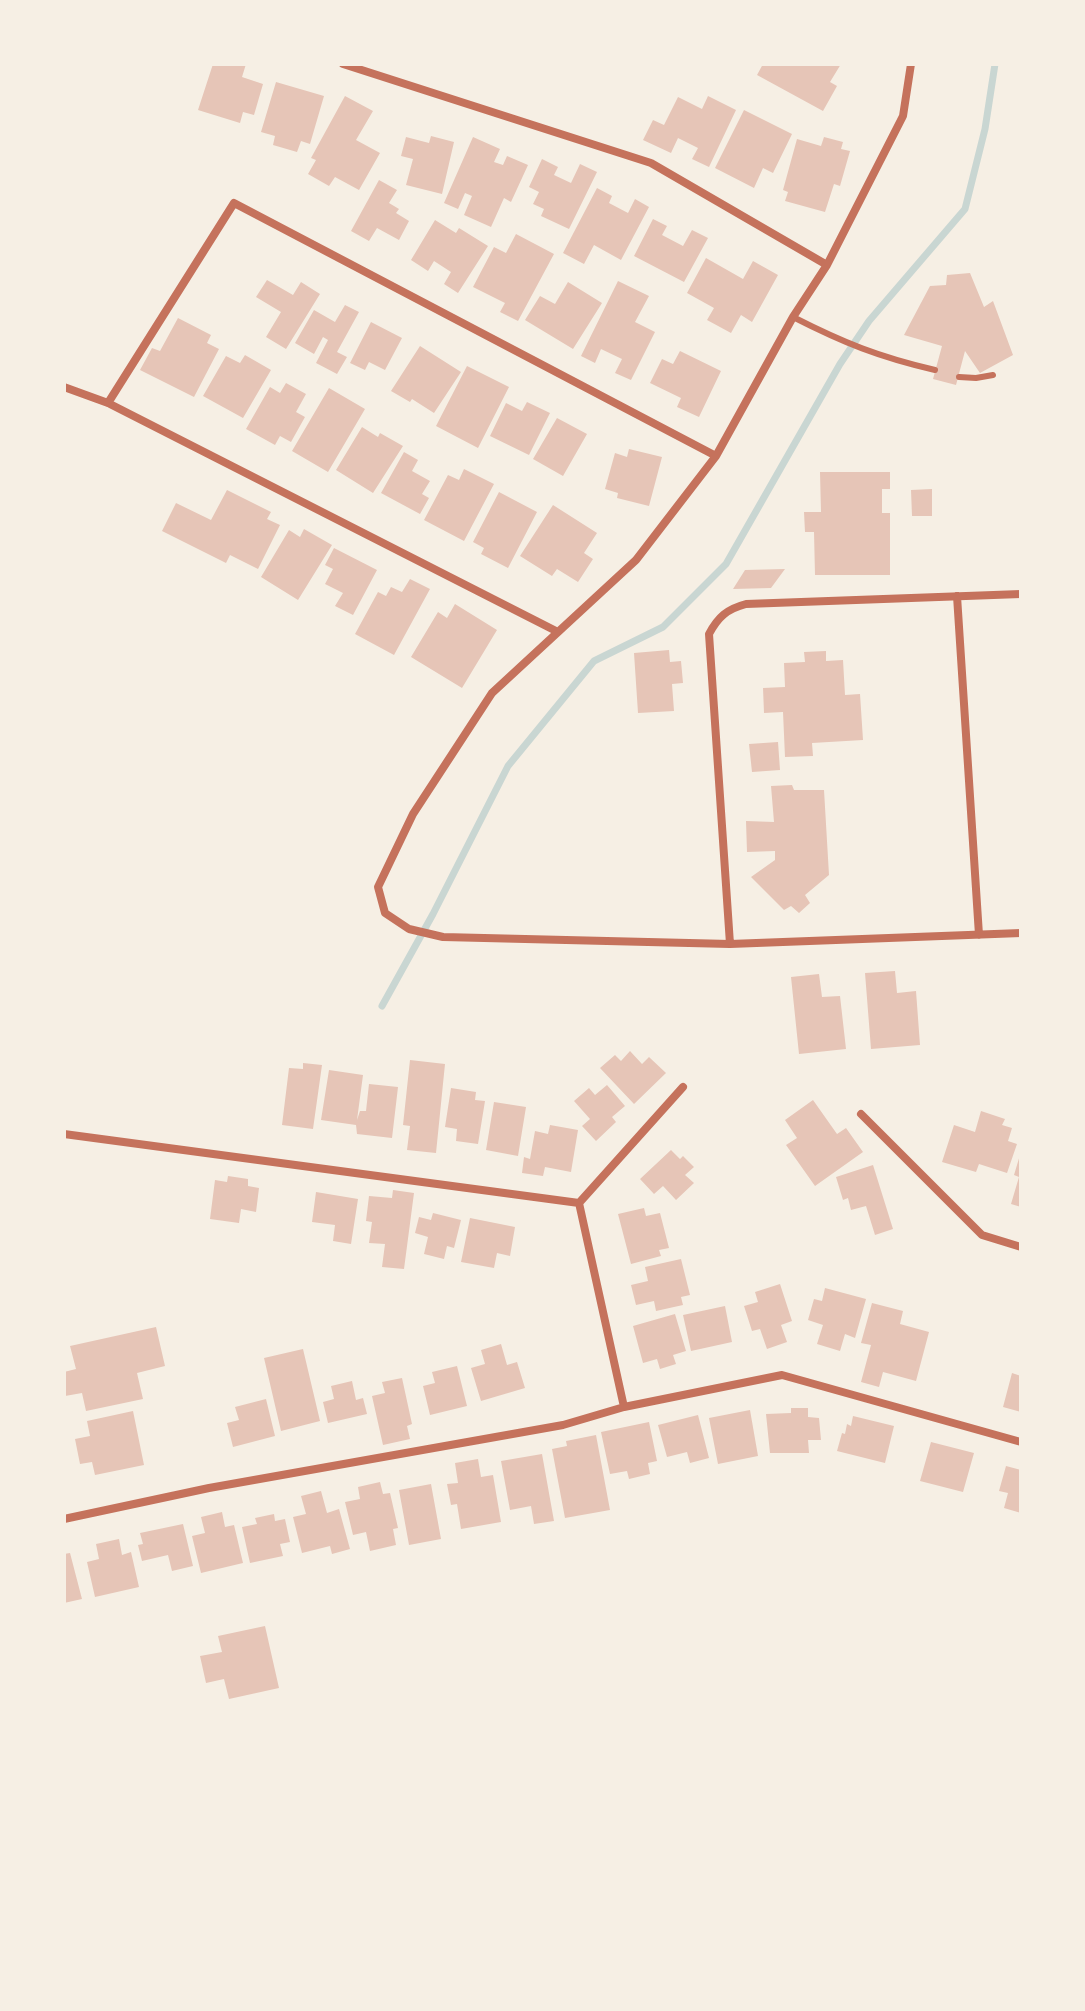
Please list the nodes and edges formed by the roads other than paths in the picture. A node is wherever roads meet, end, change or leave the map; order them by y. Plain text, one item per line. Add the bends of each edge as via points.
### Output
1 (343, 64) edge
2 (911, 64) edge
3 (827, 265) junction
4 (793, 317) junction
5 (935, 370) dead end
6 (993, 375) dead end
7 (959, 377) dead end
8 (64, 387) edge
9 (108, 403) junction
10 (716, 456) junction
11 (1021, 594) edge
12 (957, 596) junction
13 (558, 632) junction
14 (1021, 933) edge
15 (979, 935) junction
16 (730, 944) junction
17 (683, 1087) dead end
18 (861, 1114) dead end
19 (64, 1134) edge
20 (579, 1203) junction
21 (1021, 1247) edge
22 (624, 1407) junction
23 (1021, 1442) edge
24 (64, 1519) edge

1 - 3 street via 651,163
2 - 3 street via 903,116
3 - 4 street
4 - 5 lane via 882,358
4 - 10 street
6 - 7 lane
8 - 9 street
9 - 10 street via 234,203
9 - 13 street
10 - 13 street via 636,560
11 - 12 street
12 - 15 street
12 - 16 street via 746,604 723,613 715,623 709,634
13 - 16 street via 492,693 413,814 378,887 385,913 409,929 443,937
14 - 15 street
15 - 16 street
17 - 20 street
18 - 21 street via 982,1235
19 - 20 street
20 - 22 street
22 - 23 street via 782,1375
22 - 24 street via 563,1425

